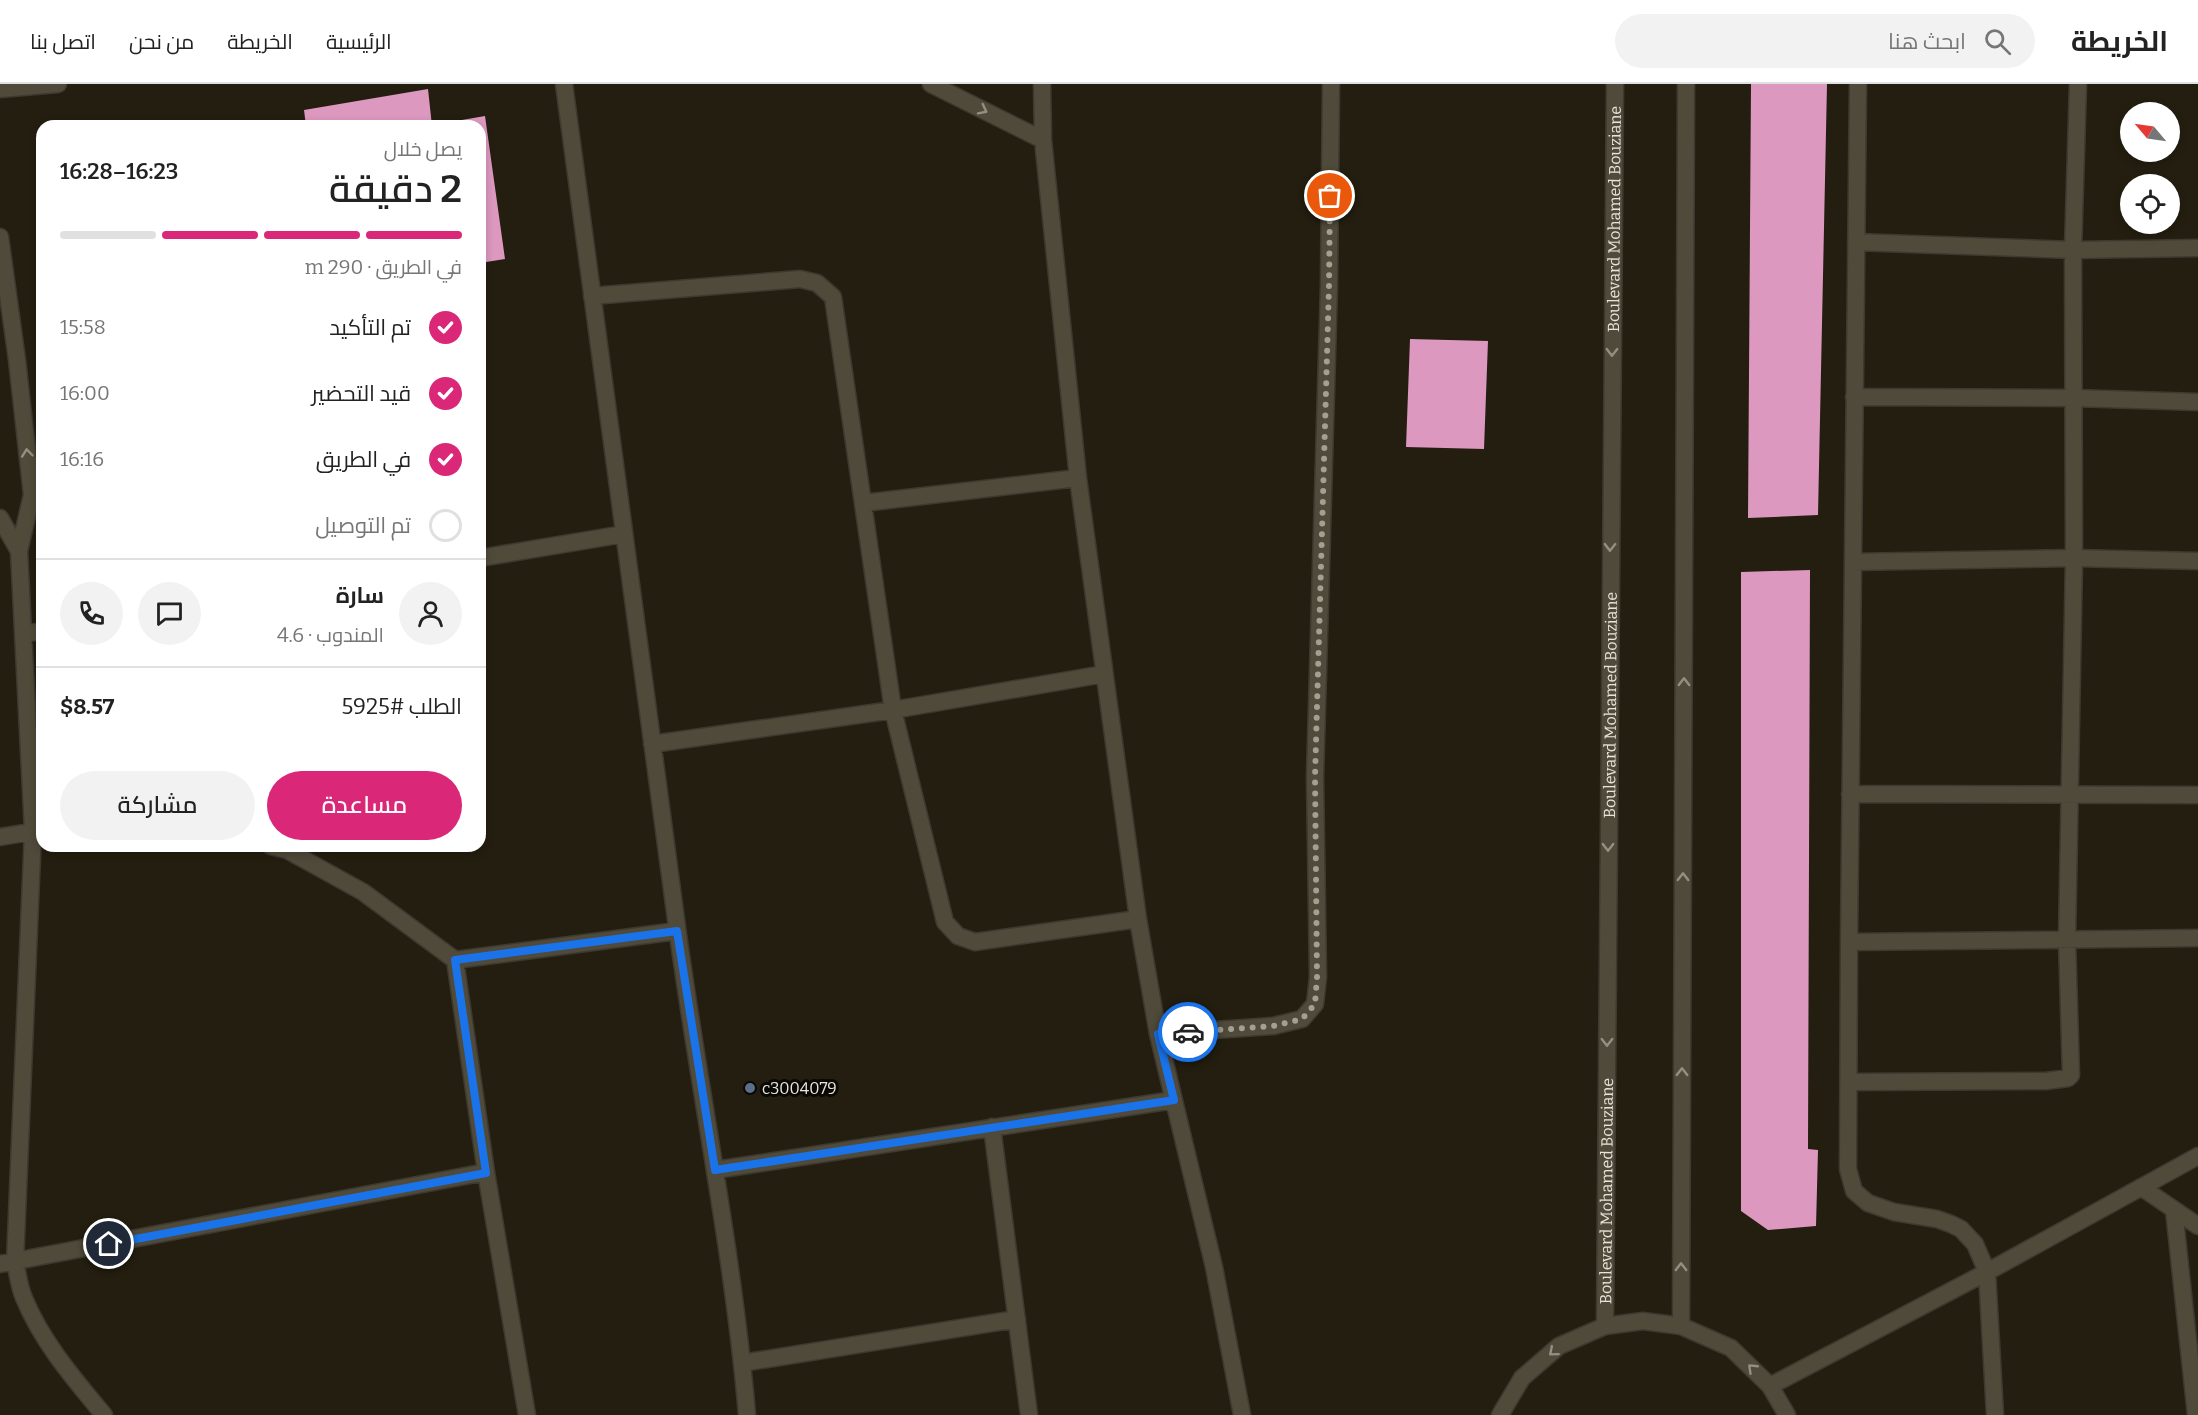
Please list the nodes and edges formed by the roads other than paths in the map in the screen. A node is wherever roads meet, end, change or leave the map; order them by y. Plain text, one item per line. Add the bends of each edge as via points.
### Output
1 (58, 84) edge
2 (564, 84) edge
3 (931, 84) edge
4 (1042, 84) edge
5 (1331, 84) edge
6 (1615, 84) edge
7 (1686, 84) edge
8 (1858, 84) edge
9 (2078, 84) edge
10 (0, 89) edge
11 (1043, 140) junction
12 (0, 237) edge
13 (1856, 242) junction
14 (2198, 248) edge
15 (2073, 250) junction
16 (592, 296) junction
17 (1854, 397) junction
18 (2075, 398) junction
19 (2198, 402) edge
20 (1078, 478) junction
21 (863, 503) junction
22 (0, 518) edge
23 (624, 534) junction
24 (19, 551) junction
25 (486, 557) edge
26 (2074, 558) junction
27 (2198, 561) edge
28 (1853, 562) junction
29 (36, 632) edge
30 (24, 634) junction
31 (1104, 674) junction
32 (893, 710) junction
33 (652, 744) junction
34 (1850, 794) junction
35 (2069, 795) junction
36 (2198, 795) edge
37 (36, 803) edge
38 (36, 831) edge
39 (0, 837) edge
40 (36, 852) edge
41 (291, 852) edge
42 (1138, 919) junction
43 (677, 931) junction
44 (2198, 938) edge
45 (2067, 940) junction
46 (1849, 942) junction
47 (455, 960) junction
48 (1158, 1034) junction
49 (1849, 1082) junction
50 (1174, 1100) junction
51 (992, 1127) junction
52 (2198, 1156) edge
53 (715, 1170) junction
54 (486, 1173) junction
55 (2141, 1187) junction
56 (2174, 1210) junction
57 (2198, 1226) edge
58 (7, 1263) edge
59 (1987, 1272) junction
60 (1017, 1318) junction
61 (1605, 1326) junction
62 (1681, 1326) junction
63 (742, 1363) junction
64 (1770, 1386) junction
65 (104, 1415) edge
66 (527, 1415) edge
67 (747, 1415) edge
68 (1029, 1415) edge
69 (1242, 1415) edge
70 (1500, 1415) edge
71 (1786, 1415) edge
72 (1995, 1415) edge
73 (2196, 1415) edge

1 - 10 street
2 - 16 street
3 -> 11 street
4 - 11 street
5 - 48 street via 1315,777 1315,1004 1302,1019 1273,1026
6 -> 61 street, Boulevard Mohamed Bouziane
62 -> 7 street
8 - 13 street
9 - 15 street
11 - 20 street
24 -> 12 street via 32,495
13 - 15 street
13 - 17 street
14 - 15 street
15 - 18 street
16 - 21 street via 800,279 817,284 833,297
16 - 23 street
17 - 18 street
17 - 28 street
18 - 19 street
18 - 26 street
20 - 21 street
20 - 31 street
21 - 32 street
22 - 24 street
23 - 25 street
23 - 33 street
24 - 30 street
26 - 27 street
26 - 28 street
26 - 35 street
28 - 34 street
29 - 30 street
30 - 37 street
31 - 32 street
31 - 42 street
32 - 33 street
32 - 42 street via 945,922 958,936 975,942
33 - 43 street
34 - 35 street
34 - 46 street
35 - 36 street
35 - 45 street
38 - 39 street
40 - 58 street
41 - 47 street via 363,892
42 - 48 street
43 - 47 street
43 - 53 street
44 - 45 street
45 - 46 street
45 - 49 street via 2071,1072 2068,1078
46 - 49 street
47 - 54 street
48 - 50 street
49 - 59 street via 1848,1169 1854,1191 1878,1208 1961,1229 1975,1244
50 - 51 street
50 - 69 street via 1214,1267
51 - 53 street
51 - 60 street
52 - 55 street
53 - 63 street
54 - 58 street
54 - 66 street
55 - 56 street
55 - 59 street
56 - 57 street
56 - 73 street
58 - 65 street via 40,1332
59 - 64 street
59 - 72 street
60 - 63 street
60 - 68 street
61 - 62 street via 1643,1321
61 -> 70 street via 1559,1346 1522,1378
64 -> 62 street via 1731,1348
63 - 67 street
64 - 71 street

